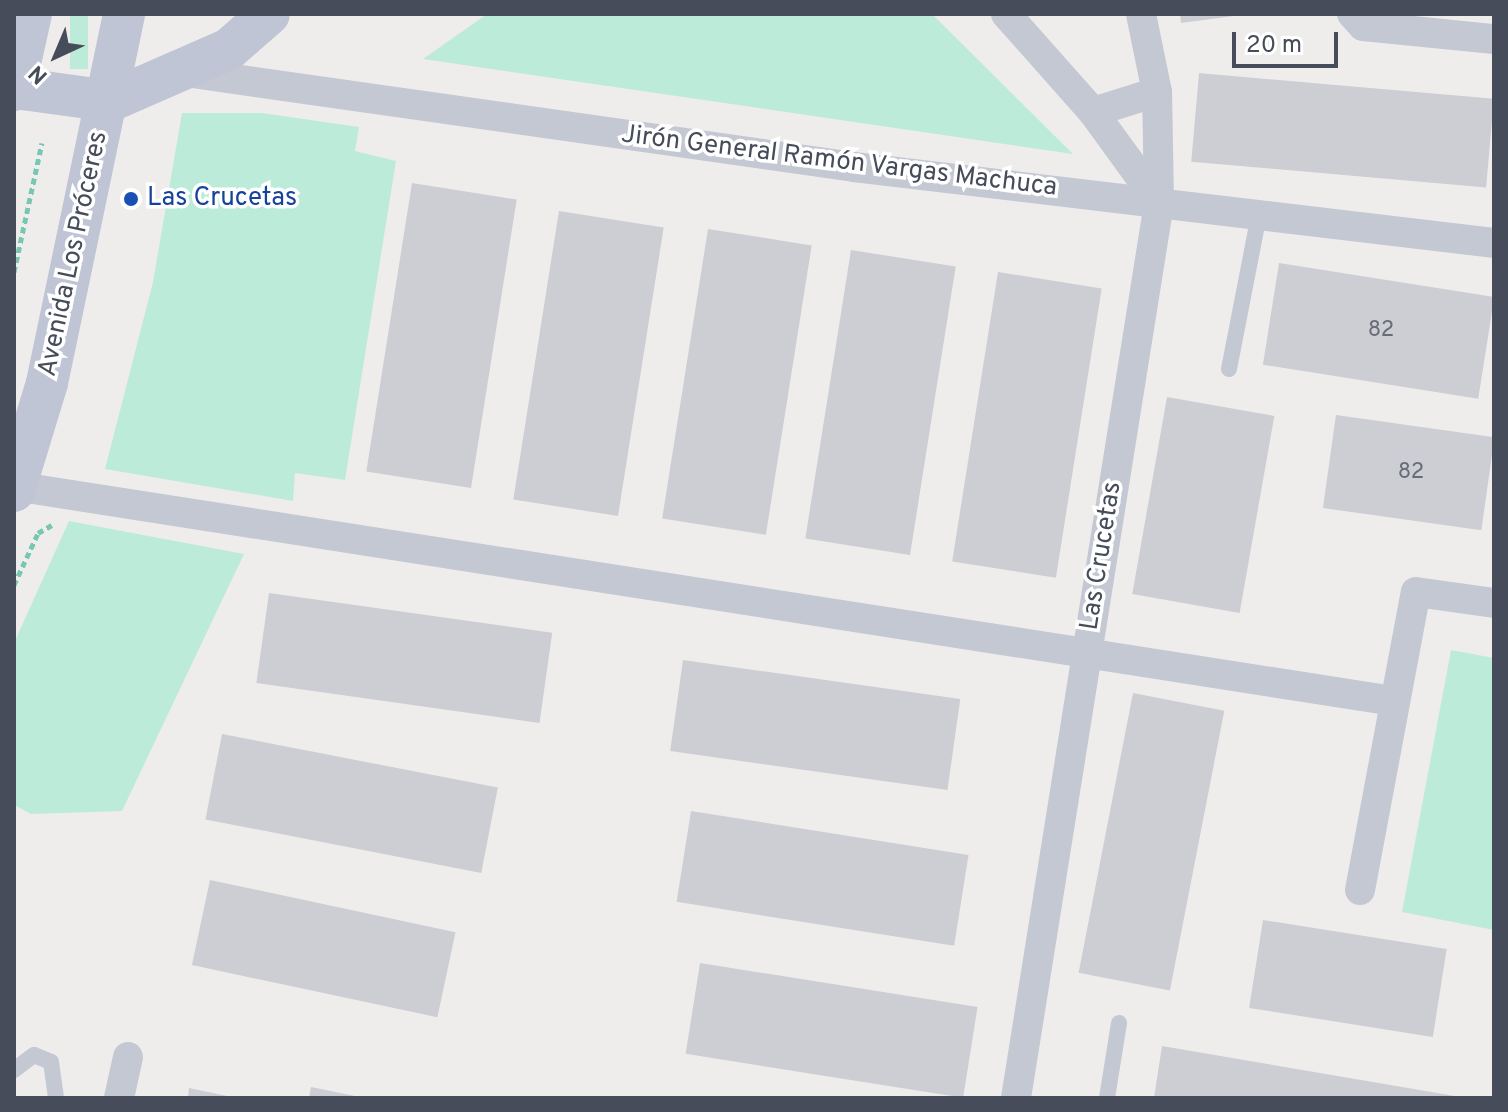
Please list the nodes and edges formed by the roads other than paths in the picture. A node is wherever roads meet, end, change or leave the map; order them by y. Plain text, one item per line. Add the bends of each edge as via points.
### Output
1 (31, 14) edge
2 (124, 14) edge
3 (269, 14) edge
4 (1006, 14) edge
5 (1141, 14) edge
6 (1352, 14) edge
7 (1429, 23) edge
8 (1494, 39) edge
9 (185, 72) junction
10 (14, 89) edge
11 (1157, 92) junction
12 (107, 101) junction
13 (1093, 112) junction
14 (1159, 203) junction
15 (1259, 215) junction
16 (1494, 243) edge
17 (1229, 369) dead end
18 (15, 488) edge
19 (1494, 603) edge
20 (1086, 658) junction
21 (1393, 701) junction
22 (1360, 890) dead end
23 (1119, 1023) dead end
24 (128, 1057) dead end
25 (14, 1070) edge
26 (56, 1098) edge
27 (119, 1098) edge
28 (1016, 1098) edge
29 (1107, 1098) edge

1 - 10 main road
2 - 12 main road, Avenida Los Próceres
3 - 9 main road via 229,49
4 - 13 street
5 - 11 street, Las Crucetas
6 - 7 street via 1363,26
7 - 8 street
9 - 12 main road
9 - 14 street, Jirón General Ramón Vargas Machuca
10 - 12 main road
11 - 13 street
11 - 14 street, Las Crucetas
12 - 18 main road, Avenida Los Próceres via 47,383
13 - 14 street
14 - 15 street, Jirón General Ramón Vargas Machuca
14 - 20 street, Las Crucetas
15 - 16 street, Jirón General Ramón Vargas Machuca
15 - 17 lane
18 - 20 street
19 - 21 street via 1416,592
20 - 21 street
20 - 28 street, Las Crucetas
21 - 22 street
23 - 29 lane
24 - 27 street
25 - 26 lane via 34,1055 51,1062

